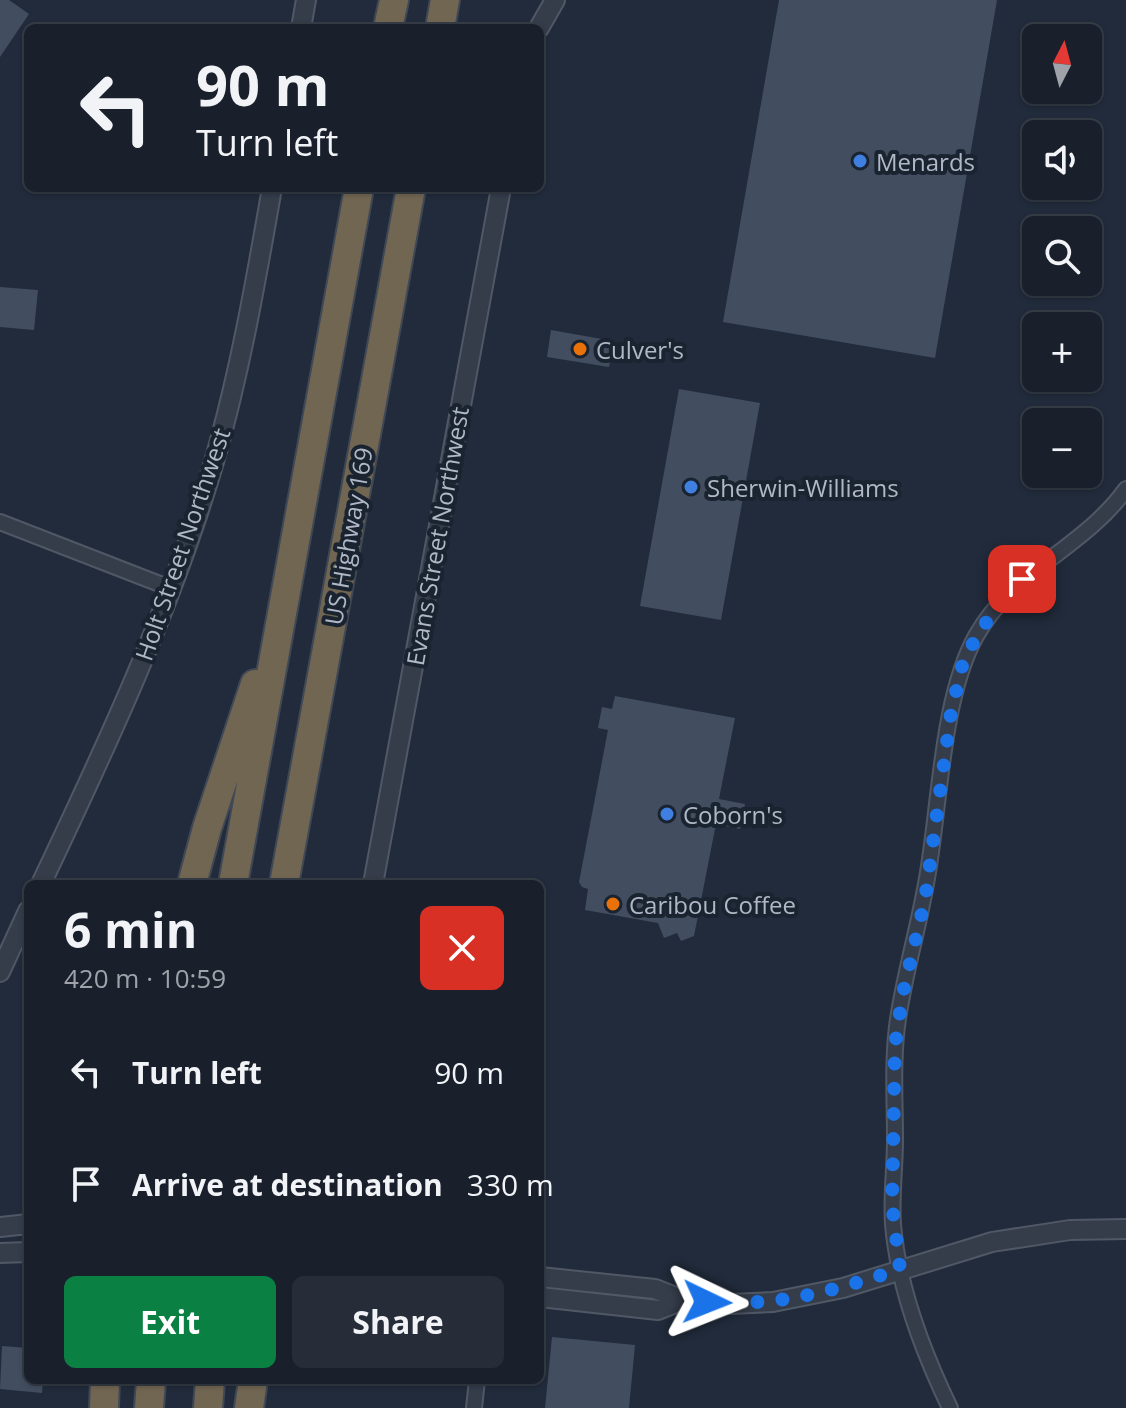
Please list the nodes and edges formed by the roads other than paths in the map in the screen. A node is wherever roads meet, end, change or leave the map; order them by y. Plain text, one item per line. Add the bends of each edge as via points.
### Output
1 (306, 0) edge
2 (394, 0) edge
3 (445, 0) edge
4 (555, 0) edge
5 (302, 24) edge
6 (389, 24) edge
7 (441, 24) edge
8 (541, 24) edge
9 (271, 192) edge
10 (358, 192) edge
11 (410, 192) edge
12 (500, 192) edge
13 (1126, 489) edge
14 (0, 522) edge
15 (170, 588) junction
16 (287, 588) junction
17 (308, 755) junction
18 (43, 880) edge
19 (193, 880) edge
20 (234, 880) edge
21 (285, 880) edge
22 (304, 880) edge
23 (374, 880) edge
24 (24, 920) edge
25 (0, 972) edge
26 (24, 1224) edge
27 (0, 1227) edge
28 (1126, 1229) edge
29 (24, 1252) edge
30 (0, 1253) edge
31 (900, 1269) junction
32 (544, 1277) edge
33 (544, 1297) edge
34 (683, 1300) junction
35 (105, 1384) edge
36 (151, 1384) edge
37 (210, 1384) edge
38 (252, 1384) edge
39 (477, 1384) edge
40 (104, 1408) edge
41 (149, 1408) edge
42 (208, 1408) edge
43 (249, 1408) edge
44 (474, 1408) edge
45 (950, 1408) edge

1 - 5 street
2 - 6 highway
3 - 7 highway
4 - 8 street
9 - 15 street, Holt Street Northwest via 225,423
10 - 16 highway
11 - 17 highway, US Highway 169
12 - 23 street, Evans Street Northwest
13 - 31 street via 1100,518 1022,579 985,622 964,658 951,713 925,900 895,1045 892,1213
14 - 15 street
15 - 18 street, Holt Street Northwest via 98,764
16 - 19 highway
16 - 20 highway
17 - 21 highway, US Highway 169
17 - 22 highway
24 - 25 street
26 - 27 street
28 - 31 street via 1031,1235
29 - 30 street
31 - 34 street via 794,1300
31 - 45 street via 926,1355
32 - 34 street via 655,1289
33 - 34 street via 658,1310
35 - 40 highway
36 - 41 highway
37 - 42 highway
38 - 43 highway
39 - 44 street

